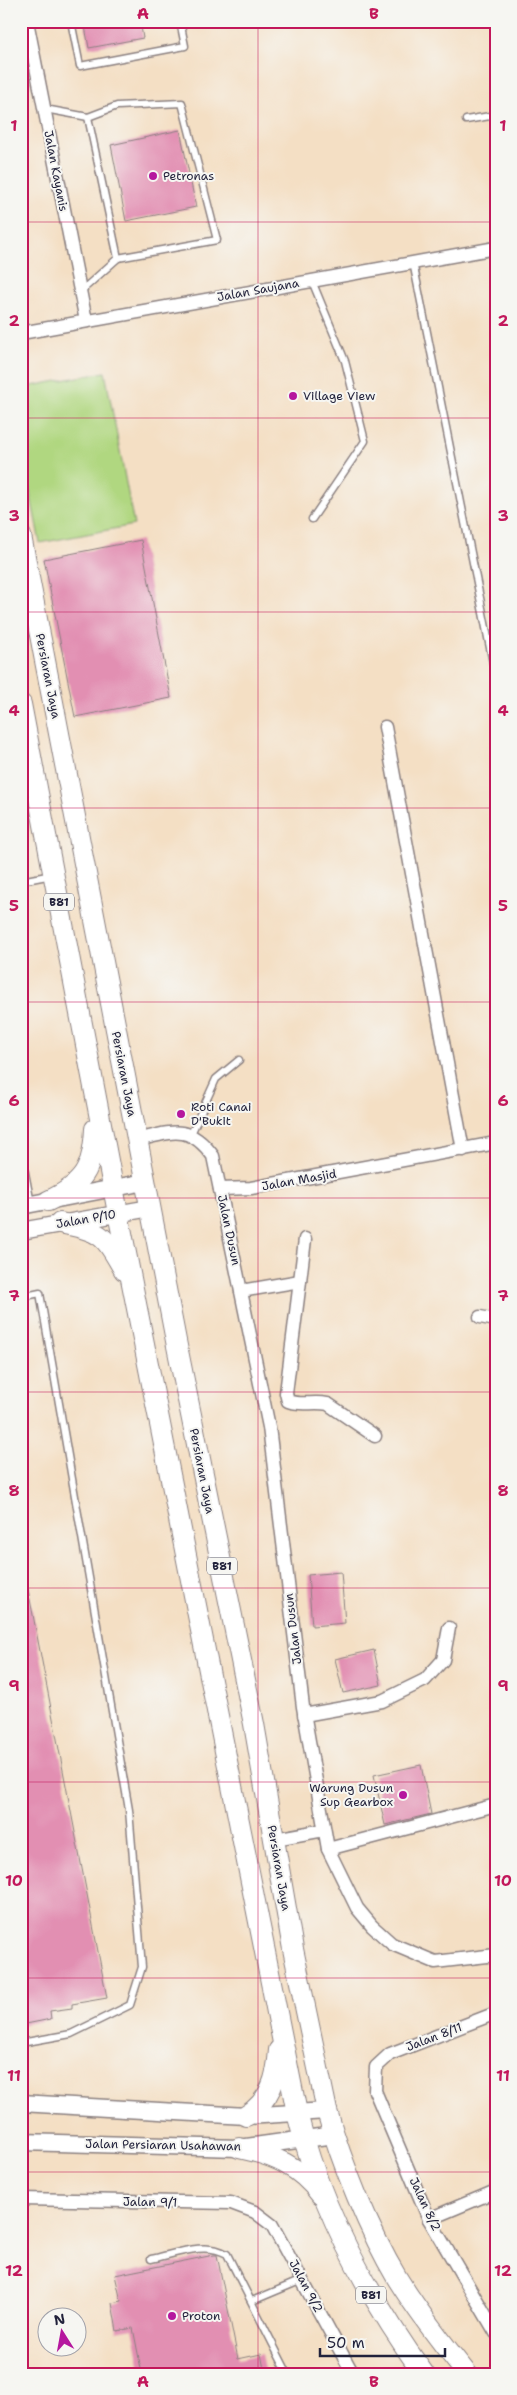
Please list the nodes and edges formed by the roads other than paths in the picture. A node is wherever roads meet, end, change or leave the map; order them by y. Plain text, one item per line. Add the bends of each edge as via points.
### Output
1 (26, 21) edge
2 (71, 21) edge
3 (180, 21) edge
4 (44, 109) junction
5 (496, 115) edge
6 (88, 117) junction
7 (466, 120) dead end
8 (496, 248) edge
9 (118, 258) junction
10 (413, 262) junction
11 (312, 281) junction
12 (80, 292) junction
13 (86, 321) junction
14 (21, 333) edge
15 (312, 519) dead end
16 (21, 536) edge
17 (493, 663) dead end
18 (21, 704) edge
19 (385, 727) dead end
20 (54, 874) junction
21 (21, 881) edge
22 (239, 1060) dead end
23 (97, 1101) junction
24 (191, 1134) junction
25 (137, 1140) junction
26 (496, 1143) edge
27 (463, 1150) junction
28 (21, 1168) edge
29 (145, 1182) junction
30 (113, 1188) junction
31 (220, 1189) junction
32 (48, 1201) junction
33 (25, 1205) edge
34 (150, 1208) junction
35 (118, 1213) junction
36 (60, 1223) junction
37 (21, 1230) edge
38 (305, 1239) dead end
39 (300, 1281) junction
40 (134, 1287) junction
41 (241, 1290) junction
42 (21, 1297) edge
43 (480, 1317) dead end
44 (496, 1320) edge
45 (375, 1436) dead end
46 (450, 1628) dead end
47 (304, 1715) junction
48 (496, 1805) edge
49 (324, 1830) junction
50 (274, 1840) junction
51 (328, 1849) junction
52 (496, 1955) edge
53 (496, 2013) edge
54 (280, 2031) junction
55 (21, 2043) edge
56 (376, 2067) joint
57 (21, 2103) edge
58 (327, 2111) junction
59 (297, 2113) junction
60 (246, 2116) junction
61 (334, 2135) junction
62 (304, 2140) junction
63 (21, 2142) edge
64 (239, 2148) junction
65 (496, 2191) edge
66 (21, 2199) edge
67 (331, 2209) junction
68 (430, 2218) junction
69 (272, 2225) joint
70 (151, 2259) dead end
71 (302, 2280) junction
72 (252, 2301) junction
73 (496, 2333) edge
74 (288, 2374) edge
75 (353, 2374) edge
76 (424, 2374) edge
77 (467, 2374) edge

1 - 4 street, Jalan Kayanis
2 - 3 lane via 80,66 185,46
4 - 6 lane
4 - 12 street, Jalan Kayanis
5 - 7 lane
6 - 9 lane
6 - 9 lane via 117,106 182,104 217,240
8 - 10 street, Jalan Saujana
9 - 12 lane
10 - 11 street, Jalan Saujana
10 - 17 lane
11 - 13 street, Jalan Saujana
11 - 15 lane via 345,361 365,441
12 - 13 street, Jalan Kayanis
13 - 14 street, Jalan Saujana
16 - 25 main road, Persiaran Jaya / B81
18 - 20 main road, B81
19 - 27 street
20 - 21 lane
20 - 23 main road, B81
22 - 24 lane via 216,1080
23 - 30 main road, B81
23 - 32 main road via 94,1152 88,1169 76,1185
24 - 25 street via 177,1132
24 - 31 street via 213,1156
25 - 29 main road, Persiaran Jaya / B81
26 - 27 street, Jalan Masjid
27 - 31 street, Jalan Masjid via 251,1188
28 - 33 street
29 - 30 street, Jalan P/10
29 - 34 main road, Persiaran Jaya / B81
30 - 32 street, Jalan P/10
30 - 35 main road, B81
31 - 41 street, Jalan Dusun
32 - 33 street, Jalan P/10
34 - 35 street, Jalan P/10
34 - 50 main road, Persiaran Jaya / B81 via 254,1724
35 - 36 street, Jalan P/10
35 - 40 main road, B81
36 - 37 street, Jalan P/10
36 - 40 main road via 100,1234
38 - 39 street
39 - 41 street
39 - 45 street via 286,1394 288,1401 328,1404
40 - 54 main road, B81
41 - 47 street, Jalan Dusun via 269,1427
42 - 55 lane via 40,1293 130,1810 142,1968 130,2005 71,2034
43 - 44 street
46 - 47 street via 444,1660 425,1680 382,1701
47 - 49 street, Jalan Dusun
48 - 51 street
49 - 50 street
49 - 51 street, Jalan Dusun
50 - 58 main road, Persiaran Jaya / B81
51 - 52 street, Jalan Dusun via 357,1908 392,1944 435,1962
53 - 56 street, Jalan 8/11 via 390,2054
54 - 59 main road, B81
54 - 60 main road via 274,2084 265,2100
56 - 68 street, Jalan 8/2 via 375,2091
57 - 60 street
58 - 59 street
58 - 61 main road, Persiaran Jaya / B81
59 - 60 street
59 - 62 main road, B81
61 - 62 street, Jalan Persiaran Usahawan
61 - 77 main road, Persiaran Jaya / B81 via 372,2228 397,2277
62 - 64 street, Jalan Persiaran Usahawan
62 - 67 main road, B81
63 - 64 street, Jalan Persiaran Usahawan
64 - 67 main road via 274,2157 296,2170 315,2187
65 - 68 street
66 - 69 street, Jalan 9/1 via 231,2203 255,2212
67 - 76 main road, B81 via 369,2292
68 - 73 street, Jalan 8/2
69 - 71 street, Jalan 9/2
70 - 72 lane via 206,2247 220,2250 233,2262
71 - 72 lane
71 - 75 street, Jalan 9/2
72 - 74 lane

